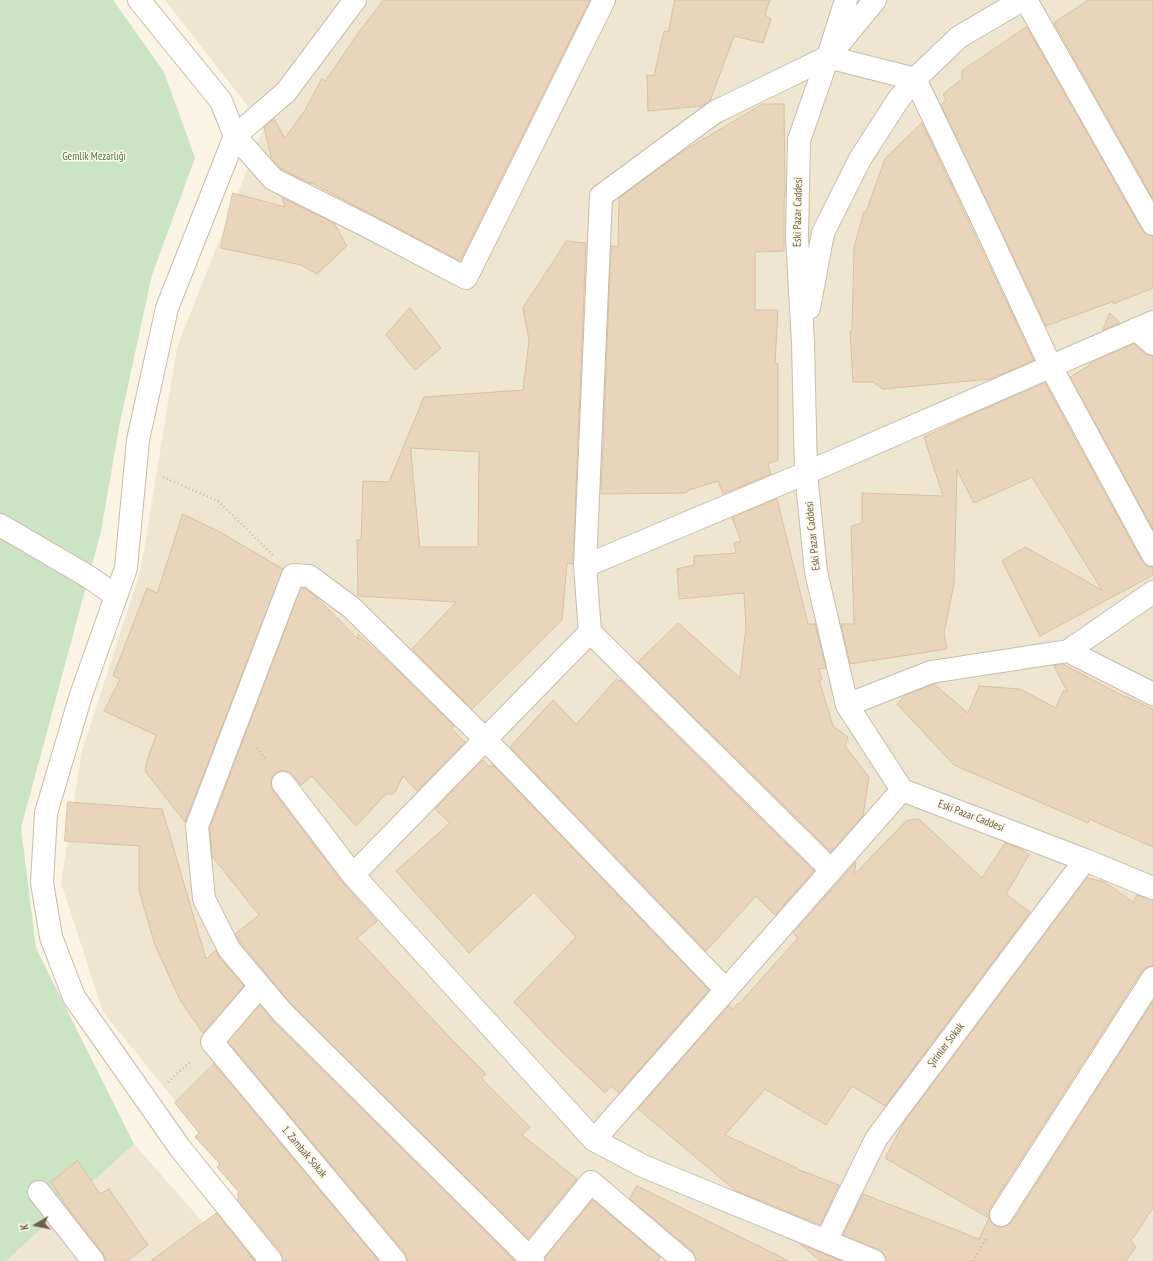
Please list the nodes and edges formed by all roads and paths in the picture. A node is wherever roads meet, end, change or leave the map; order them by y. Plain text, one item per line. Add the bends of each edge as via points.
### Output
1 (139, 0) edge
2 (355, 0) edge
3 (604, 0) edge
4 (846, 0) edge
5 (875, 0) edge
6 (1022, 0) edge
7 (1026, 0) edge
8 (828, 57) junction
9 (915, 79) junction
10 (235, 136) junction
11 (1153, 224) edge
12 (1144, 326) edge
13 (803, 343) junction
14 (1153, 344) edge
15 (1051, 367) junction
16 (135, 465) junction
17 (806, 472) junction
18 (0, 525) edge
19 (1153, 555) edge
20 (585, 566) junction
21 (293, 575) junction
22 (1153, 592) edge
23 (116, 596) junction
24 (590, 632) junction
25 (1068, 651) junction
26 (1153, 694) edge
27 (847, 705) junction
28 (237, 720) junction
29 (486, 740) junction
30 (283, 783) joint
31 (902, 790) junction
32 (1085, 860) junction
33 (832, 870) junction
34 (353, 875) junction
35 (1153, 888) edge
36 (1153, 978) edge
37 (260, 986) junction
38 (726, 990) junction
39 (212, 1042) junction
40 (146, 1101) junction
41 (594, 1140) junction
42 (39, 1192) dead end
43 (1002, 1215) dead end
44 (826, 1241) junction
45 (531, 1259) edge
46 (93, 1261) edge
47 (271, 1261) edge
48 (395, 1261) edge
49 (684, 1261) edge
50 (874, 1261) edge

1 - 10 street via 221,101
2 - 10 street via 286,92
3 - 10 street via 466,278 273,179
4 - 8 street, Eski Pazar Caddesi
5 - 8 street
6 - 9 street via 959,37
7 - 11 street
8 - 9 street
8 - 13 street, Eski Pazar Caddesi via 799,140 796,237
8 - 20 street via 715,112 601,196
9 - 13 street via 898,100 860,159 823,232
9 - 15 street
10 - 16 street via 167,308 138,440
12 - 14 street
12 - 15 street
13 - 17 street, Eski Pazar Caddesi
15 - 17 street
15 - 19 street
16 - 21 path via 218,501
16 - 23 street via 126,568
17 - 20 street
17 - 27 street, Eski Pazar Caddesi via 816,572
18 - 23 street via 89,577
20 - 24 street
21 - 28 street
21 - 29 street via 309,576 352,608
22 - 25 street
23 - 40 street via 81,695 46,813 42,883 51,937 74,997
24 - 29 street
24 - 33 street
25 - 26 street
25 - 27 street via 931,672
27 - 31 street, Eski Pazar Caddesi
28 - 30 path
28 - 37 street via 197,826 204,899 230,948
29 - 34 street
29 - 38 street
30 - 34 street
31 - 32 street, Eski Pazar Caddesi
31 - 33 street
32 - 35 street, Eski Pazar Caddesi
32 - 44 street, Şirinler Sokak via 876,1139
33 - 38 street
34 - 41 street
36 - 43 street
37 - 39 street
37 - 45 street via 282,1012
38 - 41 street
39 - 40 path
39 - 48 street, 1. Zambak Sokak
40 - 47 street via 180,1148
41 - 44 street via 643,1166
42 - 46 street
44 - 50 street
45 - 49 street via 591,1182

